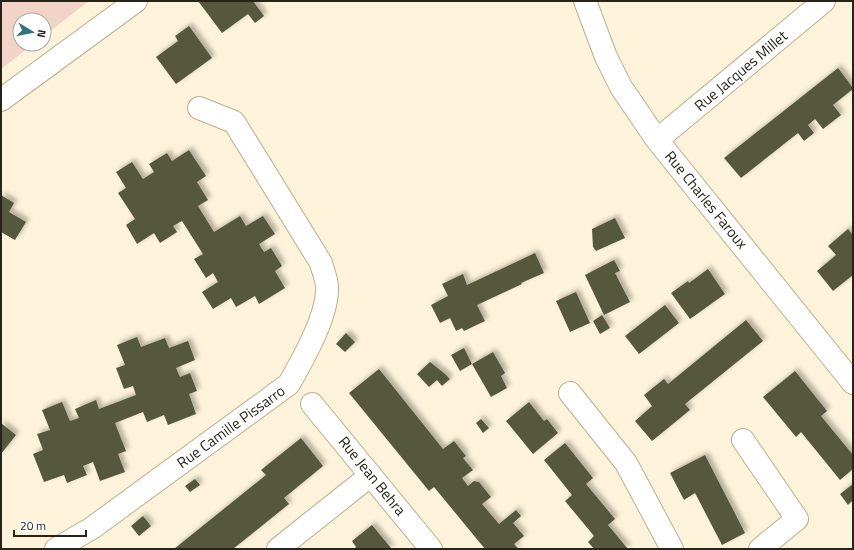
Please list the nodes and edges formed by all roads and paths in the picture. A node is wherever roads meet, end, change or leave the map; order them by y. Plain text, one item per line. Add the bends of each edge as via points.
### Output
1 (136, 1) edge
2 (585, 1) edge
3 (824, 1) edge
4 (1, 100) edge
5 (199, 108) dead end
6 (657, 140) junction
7 (853, 383) edge
8 (570, 393) dead end
9 (312, 404) dead end
10 (743, 440) dead end
11 (371, 475) junction
12 (56, 549) edge
13 (278, 549) edge
14 (431, 549) edge
15 (672, 549) edge
16 (760, 549) edge

1 - 4 street
2 - 6 street, Rue Charles Faroux via 606,57 621,87
3 - 6 street, Rue Jacques Millet
5 - 12 street, Rue Camille Pissarro via 234,122 321,263 327,286 323,313 289,384 92,528
6 - 7 street, Rue Charles Faroux
8 - 15 street via 626,463
9 - 11 street, Rue Jean Behra
10 - 16 street via 797,519
11 - 13 street
11 - 14 street, Rue Jean Behra

